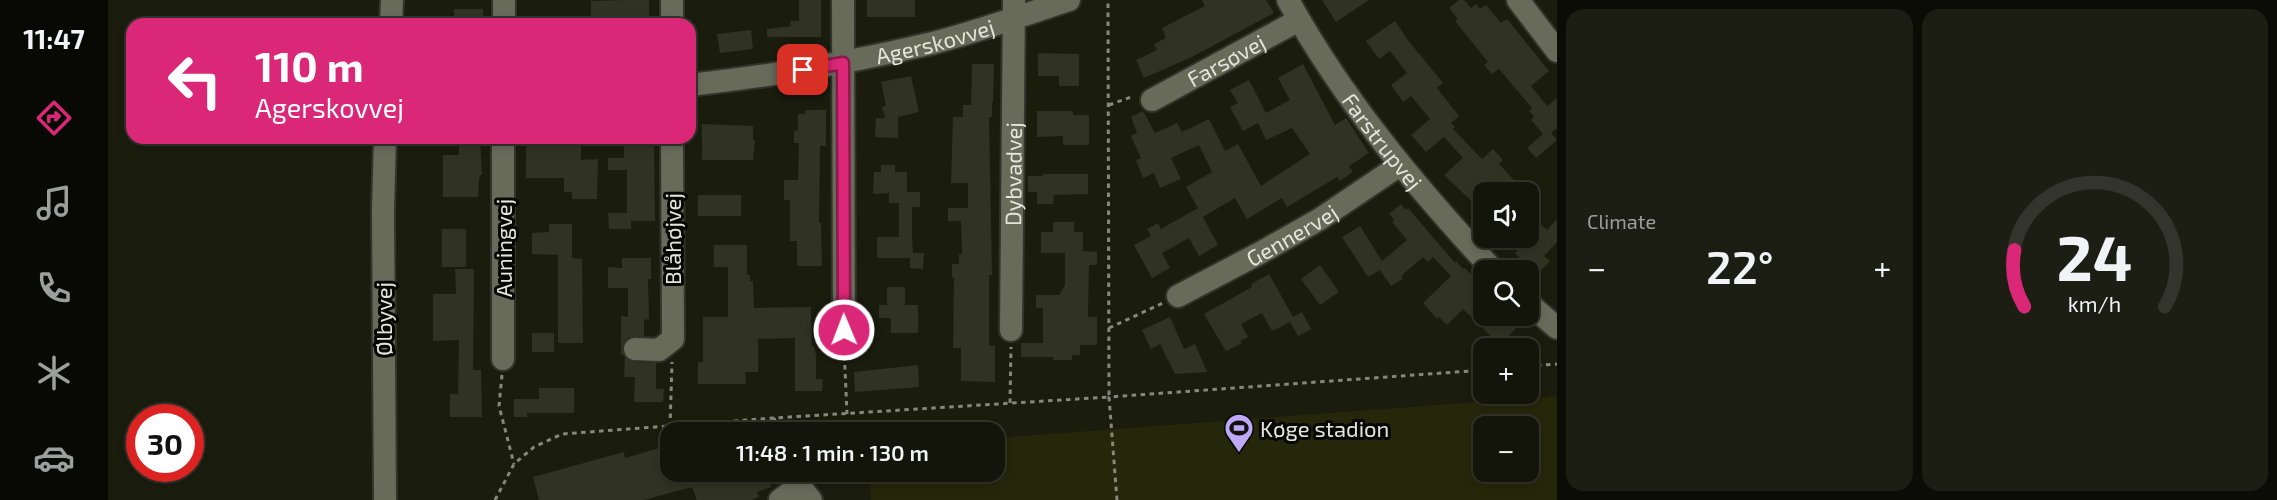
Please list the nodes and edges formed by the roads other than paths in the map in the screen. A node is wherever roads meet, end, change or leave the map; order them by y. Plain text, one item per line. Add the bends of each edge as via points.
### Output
1 (392, 0) edge
2 (504, 0) edge
3 (672, 0) edge
4 (843, 0) edge
5 (1069, 0) edge
6 (1288, 0) edge
7 (1518, 0) edge
8 (1014, 9) edge
9 (391, 18) edge
10 (504, 18) edge
11 (672, 18) edge
12 (1299, 20) junction
13 (1557, 51) edge
14 (843, 63) junction
15 (696, 84) edge
16 (1152, 100) road end
17 (385, 144) edge
18 (503, 144) edge
19 (672, 144) edge
20 (1400, 165) junction
21 (1484, 260) edge
22 (1178, 296) road end
23 (1539, 312) edge
24 (1557, 328) edge
25 (844, 330) road end
26 (1011, 330) road end
27 (635, 349) dead end
28 (503, 359) road end
29 (385, 500) edge
30 (780, 500) edge
31 (811, 500) edge

1 - 9 street
2 - 10 street
3 - 11 street
4 - 14 street
5 - 8 street, Agerskovvej
6 - 12 street, Farstrupvej
7 - 13 street
8 - 14 street, Agerskovvej via 936,42
8 - 26 street, Dybvadvej
12 - 16 street, Farsøvej
12 - 20 street, Farstrupvej via 1345,92
14 - 15 street, Agerskovvej
14 - 25 street
17 - 29 street, Ølbyvej
18 - 28 street, Auningvej
19 - 27 street, Blåhøjvej via 673,339 659,350
20 - 21 street, Farstrupvej
20 - 22 street, Gennervej via 1320,219
23 - 24 street
30 - 31 street via 803,490

